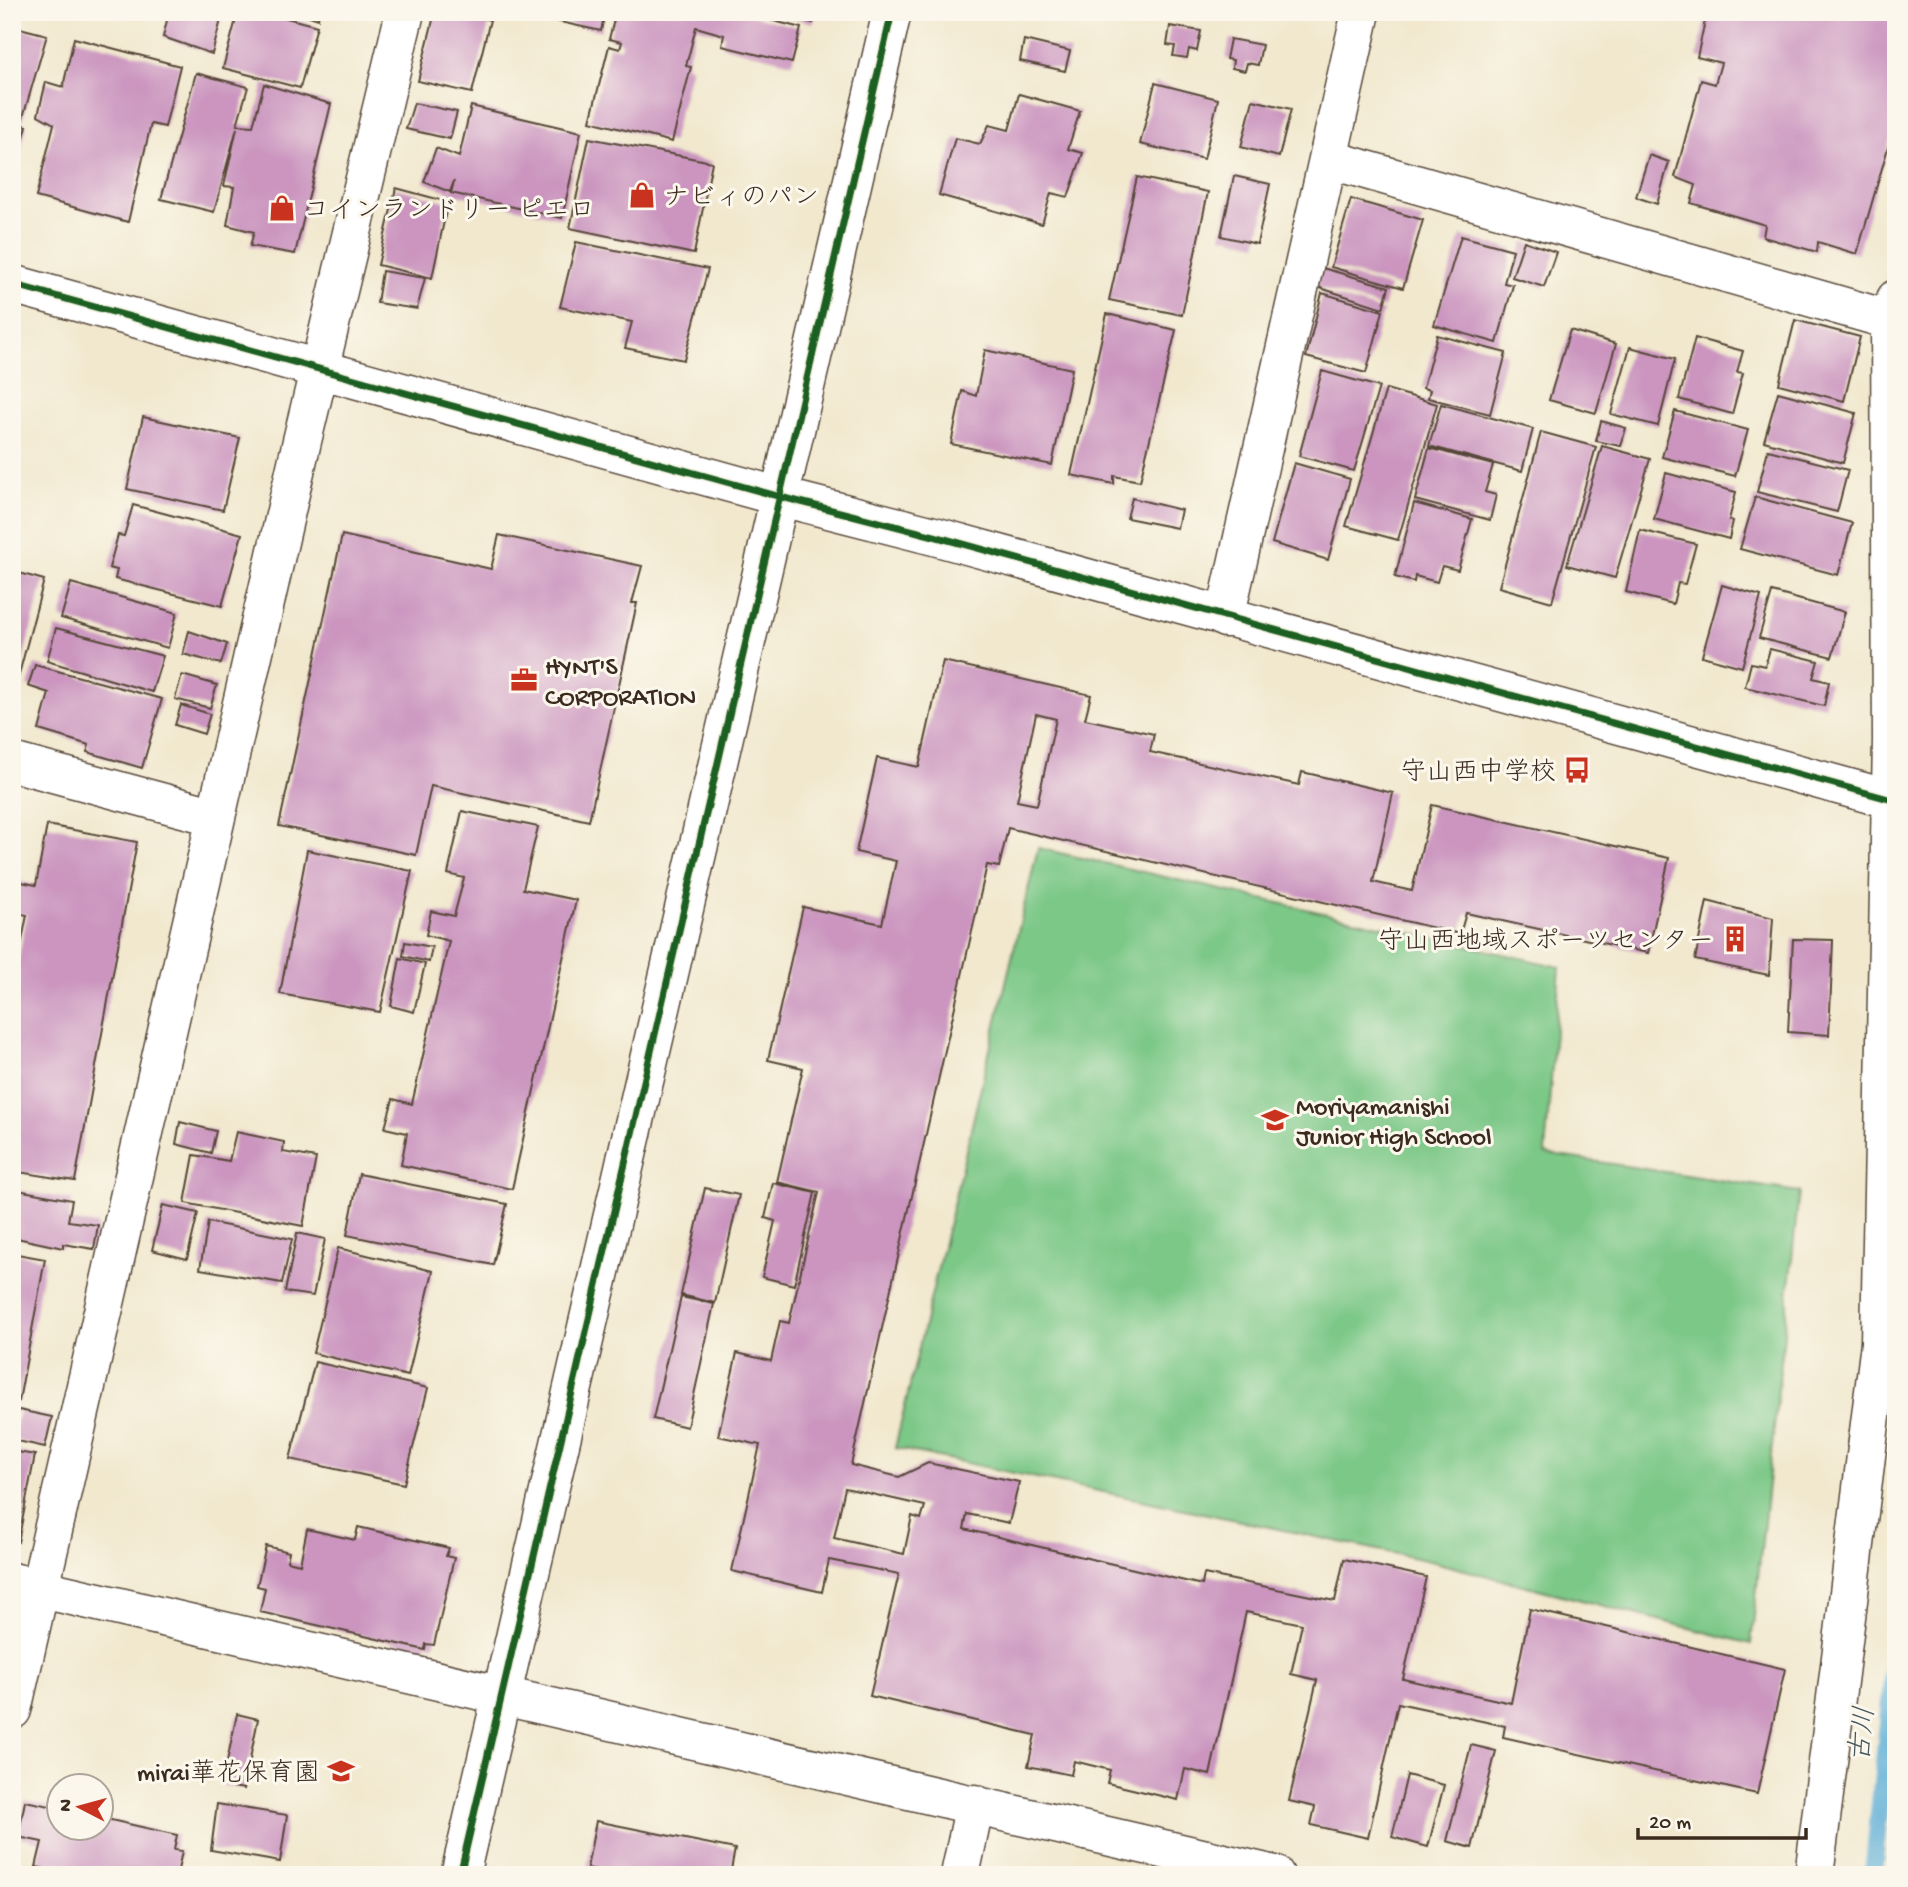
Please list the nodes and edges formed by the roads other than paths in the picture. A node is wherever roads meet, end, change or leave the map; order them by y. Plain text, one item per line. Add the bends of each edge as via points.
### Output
1 (405, 12) edge
2 (892, 12) edge
3 (1361, 12) edge
4 (1328, 159) junction
5 (12, 284) edge
6 (1893, 309) edge
7 (319, 369) junction
8 (781, 498) junction
9 (1225, 618) junction
10 (12, 762) edge
11 (1893, 800) edge
12 (216, 817) junction
13 (27, 1585) edge
14 (500, 1697) junction
15 (12, 1710) edge
16 (975, 1804) junction
17 (460, 1875) edge
18 (960, 1875) edge
19 (1275, 1875) edge
20 (1814, 1875) edge

1 - 7 street
2 - 8 street
3 - 4 street
4 - 6 street
4 - 9 street
5 - 7 street
6 - 11 street
7 - 8 street
7 - 12 street
8 - 9 street
8 - 14 street
9 - 11 street
10 - 12 street
11 - 20 street via 1880,1342
12 - 13 street
13 - 14 street
13 - 15 street
14 - 16 street
14 - 17 street
16 - 18 street
16 - 19 street

